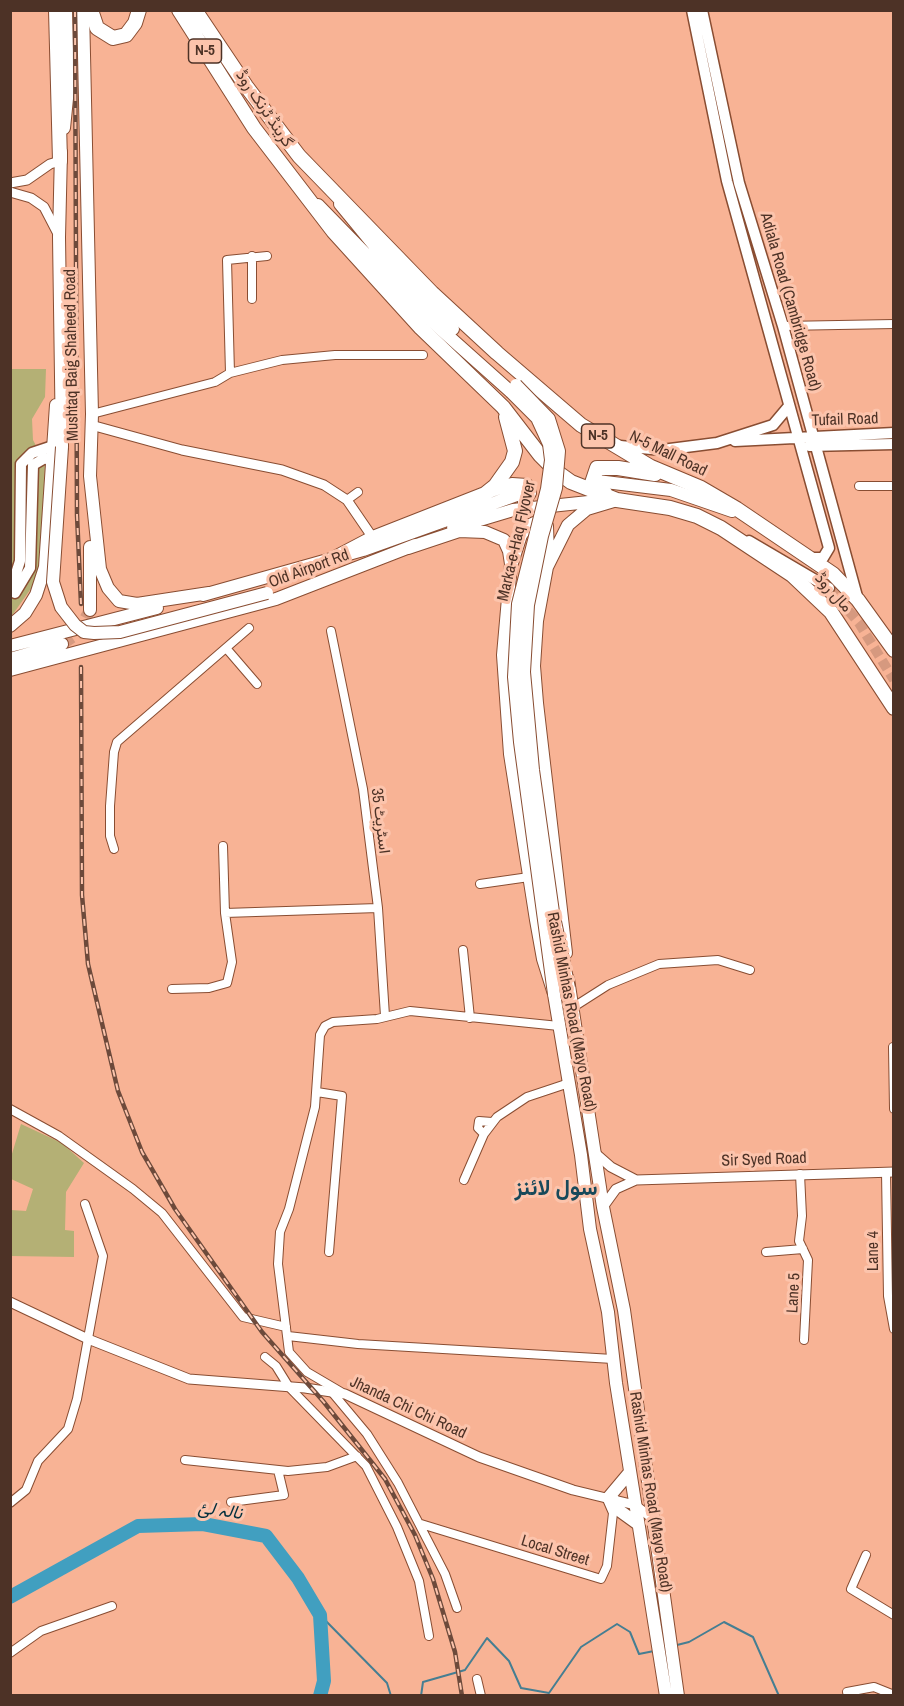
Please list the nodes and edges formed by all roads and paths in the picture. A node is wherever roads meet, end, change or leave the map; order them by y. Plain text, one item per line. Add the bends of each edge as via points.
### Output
1 (56, 10) edge
2 (66, 10) edge
3 (83, 10) edge
4 (91, 10) edge
5 (139, 10) edge
6 (179, 10) edge
7 (195, 10) edge
8 (692, 10) edge
9 (702, 10) edge
10 (60, 161) junction
11 (10, 183) edge
12 (326, 184) junction
13 (10, 192) edge
14 (307, 194) junction
15 (59, 237) junction
16 (252, 256) junction
17 (267, 256) dead end
18 (252, 299) dead end
19 (894, 324) edge
20 (783, 326) junction
21 (423, 355) dead end
22 (230, 373) junction
23 (514, 388) junction
24 (789, 406) junction
25 (503, 407) junction
26 (92, 419) junction
27 (894, 433) edge
28 (798, 441) junction
29 (814, 441) junction
30 (609, 443) junction
31 (717, 443) junction
32 (894, 444) edge
33 (58, 447) junction
34 (53, 462) junction
35 (90, 476) junction
36 (668, 476) junction
37 (597, 481) dead end
38 (859, 486) dead end
39 (894, 486) edge
40 (358, 492) dead end
41 (522, 493) dead end
42 (484, 494) junction
43 (347, 500) junction
44 (617, 500) junction
45 (513, 510) junction
46 (752, 519) junction
47 (721, 528) junction
48 (373, 538) junction
49 (408, 548) junction
50 (335, 558) junction
51 (810, 558) junction
52 (511, 564) junction
53 (547, 567) junction
54 (326, 581) junction
55 (829, 588) tunnel mouth
56 (10, 592) edge
57 (209, 593) junction
58 (10, 599) edge
59 (858, 600) junction
60 (90, 610) tunnel mouth
61 (122, 617) junction
62 (10, 626) edge
63 (249, 628) dead end
64 (331, 631) dead end
65 (133, 639) junction
66 (62, 644) tunnel mouth
67 (10, 646) edge
68 (226, 648) junction
69 (894, 650) edge
70 (10, 659) edge
71 (10, 670) edge
72 (257, 684) dead end
73 (894, 708) edge
74 (223, 846) dead end
75 (114, 849) dead end
76 (529, 877) junction
77 (480, 884) dead end
78 (378, 908) junction
79 (225, 913) junction
80 (463, 950) dead end
81 (750, 970) dead end
82 (172, 988) dead end
83 (568, 988) junction
84 (554, 994) junction
85 (572, 1008) junction
86 (385, 1016) junction
87 (470, 1018) junction
88 (559, 1026) junction
89 (893, 1047) edge
90 (569, 1083) junction
91 (317, 1092) junction
92 (10, 1109) edge
93 (894, 1109) edge
94 (595, 1153) junction
95 (890, 1172) edge
96 (800, 1174) junction
97 (464, 1180) dead end
98 (636, 1180) junction
99 (85, 1204) dead end
100 (603, 1207) junction
101 (803, 1249) junction
102 (329, 1252) dead end
103 (766, 1252) dead end
104 (10, 1302) edge
105 (286, 1327) junction
106 (894, 1329) edge
107 (288, 1336) junction
108 (88, 1339) junction
109 (804, 1340) dead end
110 (265, 1357) dead end
111 (613, 1359) junction
112 (289, 1387) junction
113 (331, 1391) junction
114 (345, 1394) junction
115 (357, 1456) junction
116 (185, 1460) dead end
117 (278, 1470) junction
118 (630, 1472) junction
119 (609, 1497) junction
120 (231, 1502) dead end
121 (10, 1503) edge
122 (635, 1505) junction
123 (652, 1518) junction
124 (421, 1524) junction
125 (638, 1524) junction
126 (866, 1555) dead end
127 (112, 1606) dead end
128 (457, 1608) dead end
129 (894, 1615) edge
130 (661, 1631) junction
131 (429, 1636) dead end
132 (10, 1653) edge
133 (668, 1671) junction
134 (477, 1679) dead end
135 (847, 1692) dead end
136 (481, 1695) edge
137 (666, 1695) edge
138 (678, 1695) edge
139 (894, 1695) edge

1 - 10 highway
2 - 10 main road via 68,89
3 - 26 main road, Mushtaq Baig Shaheed Road
4 - 5 highway via 97,28 112,38 126,35 132,29
6 - 14 highway, گرینڈ ٹرنک روڈ / N-5 via 254,128
7 - 12 highway, گرینڈ ٹرنک روڈ / N-5 via 246,86
8 - 24 main road, Adiala Road (Cambridge Road) via 727,181
9 - 20 main road, Adiala Road (Cambridge Road) via 739,183
10 - 11 street via 27,180
10 - 15 main road
12 - 23 main road, Marka-e-Haq Flyover via 396,272
12 - 30 highway, N-5 Mall Road / N-5 via 432,293 497,353 558,406
13 - 15 street via 44,207
14 - 23 main road, Marka-e-Haq Flyover via 427,317
14 - 25 highway, گرینڈ ٹرنک روڈ via 363,267
15 - 33 main road via 62,354
16 - 17 street
16 - 18 street
16 - 22 street via 233,257 226,265
19 - 20 street
20 - 29 main road, Adiala Road (Cambridge Road)
21 - 22 street via 304,357
22 - 26 street via 215,382
23 - 83 main road, Marka-e-Haq Flyover, bridge via 549,419 559,451 556,488 528,605 524,672 533,770
23 - 84 main road, Marka-e-Haq Flyover, bridge via 537,418 549,444 551,460 518,604 514,677
24 - 28 main road, Adiala Road (Cambridge Road)
24 - 31 main road via 773,425
25 - 42 highway via 515,451 504,476
25 - 44 highway, گرینڈ ٹرنک روڈ via 557,472 571,482
26 - 35 main road, Mushtaq Baig Shaheed Road
26 - 43 street via 182,450 282,471 324,485
27 - 29 main road, Tufail Road
28 - 29 main road, Tufail Road
28 - 31 main road, Tufail Road
28 - 51 main road, Adiala Road (Cambridge Road) via 829,548 823,558
29 - 32 main road, Tufail Road
29 - 59 main road, Adiala Road (Cambridge Road)
30 - 31 main road via 662,450
30 - 36 highway, N-5 Mall Road / N-5
33 - 34 main road, Mushtaq Baig Shaheed Road
33 - 54 main road, bridge via 53,582 61,608 84,632 120,632
33 - 56 main road via 32,453 21,464 20,561
34 - 58 main road via 45,458 33,465 30,568
34 - 62 main road, Mushtaq Baig Shaheed Road via 41,585 25,613
35 - 57 main road, Mushtaq Baig Shaheed Road via 100,569 119,601 137,604
35 - 60 main road
36 - 44 highway via 597,468 592,478 594,486
36 - 46 highway, N-5 Mall Road / N-5 via 701,488
37 - 46 main road via 671,490
38 - 39 street
40 - 43 street
41 - 50 main road, Old Airport Rd
42 - 45 main road via 512,484 527,485 528,498
42 - 48 highway
43 - 48 street
44 - 45 main road, Old Airport Rd
44 - 47 highway, مال روڈ via 670,508
44 - 53 main road, Rashid Minhas Road (Mayo Road) via 599,503 576,516 562,534
45 - 49 main road, Old Airport Rd via 463,524
46 - 51 highway, N-5 Mall Road / N-5
47 - 55 main road via 760,546
47 - 73 highway, مال روڈ via 813,593 842,627
48 - 50 highway
49 - 52 main road, Rashid Minhas Road (Mayo Road) via 459,531 485,532 504,540
49 - 54 main road, Old Airport Rd
50 - 57 main road, Old Airport Rd
51 - 59 highway, N-5 Mall Road / N-5 via 833,574
52 - 53 main road via 528,526 542,523 549,531
52 - 76 main road, Rashid Minhas Road (Mayo Road) via 504,681 510,754
53 - 83 main road, Rashid Minhas Road (Mayo Road) via 534,666
54 - 65 main road, Old Airport Rd
57 - 61 main road, Old Airport Rd
59 - 69 highway, N-5 Mall Road / N-5
61 - 65 main road via 94,628 92,634 96,640
61 - 67 main road, Old Airport Rd
63 - 68 street
64 - 78 street, اسٹریٹ 35 via 363,789
65 - 71 main road, Old Airport Rd
66 - 70 main road
68 - 72 street
68 - 75 street via 117,742 110,806
74 - 79 street
76 - 77 street
76 - 84 main road, Rashid Minhas Road (Mayo Road) via 543,959
78 - 79 street
78 - 86 street, اسٹریٹ 35
79 - 82 street via 232,962 227,983 209,988
80 - 87 street
81 - 85 street via 718,960 659,964 608,985
83 - 85 main road, Rashid Minhas Road (Mayo Road)
84 - 88 main road, Rashid Minhas Road (Mayo Road)
85 - 94 main road, Rashid Minhas Road (Mayo Road)
86 - 87 street via 410,1011
86 - 91 street via 325,1026 320,1035
87 - 88 street
88 - 90 main road, Rashid Minhas Road (Mayo Road)
89 - 93 street
90 - 97 street via 526,1097 492,1122 479,1121 478,1128 484,1134
90 - 111 main road, Rashid Minhas Road (Mayo Road)
91 - 102 street via 342,1096
91 - 105 street via 280,1232 278,1264
92 - 105 street via 59,1136 162,1213 243,1317
94 - 98 street
94 - 100 main road, Rashid Minhas Road (Mayo Road)
95 - 96 street, Sir Syed Road
95 - 106 street, Lane 4 via 888,1296
96 - 98 street, Sir Syed Road
96 - 101 street, Lane 5 via 799,1241
98 - 100 street via 616,1189
99 - 108 street via 103,1256
100 - 123 main road, Rashid Minhas Road (Mayo Road) via 624,1310
101 - 103 street, Lane 5
101 - 109 street, Lane 5 via 808,1260 809,1291
104 - 108 street, Jhanda Chi Chi Road
105 - 107 street
107 - 111 street via 358,1344
107 - 114 street via 290,1352 307,1372
108 - 112 street, Jhanda Chi Chi Road via 189,1379
108 - 121 street via 72,1420 63,1436 38,1461 26,1490
110 - 112 street
111 - 118 main road, Rashid Minhas Road (Mayo Road)
112 - 113 street, Jhanda Chi Chi Road
112 - 115 street
113 - 114 street, Jhanda Chi Chi Road
113 - 124 street via 381,1456
114 - 119 street, Jhanda Chi Chi Road via 479,1457 573,1490
115 - 117 street via 327,1467
115 - 131 street via 397,1527 419,1581
116 - 117 street
117 - 120 street via 284,1495
118 - 119 main road
118 - 122 main road, Rashid Minhas Road (Mayo Road)
119 - 122 street, Jhanda Chi Chi Road
119 - 124 street, Local Street via 613,1513 608,1566 601,1579
119 - 125 main road
122 - 123 street, Jhanda Chi Chi Road
122 - 125 main road, Rashid Minhas Road (Mayo Road)
123 - 130 main road, Rashid Minhas Road (Mayo Road)
124 - 128 street
125 - 130 main road, Rashid Minhas Road (Mayo Road)
126 - 129 street via 850,1589
127 - 132 street via 41,1631
130 - 133 main road, Rashid Minhas Road (Mayo Road)
133 - 137 main road, Rashid Minhas Road (Mayo Road)
133 - 138 main road, Rashid Minhas Road (Mayo Road)
134 - 136 street
135 - 139 street via 874,1687

